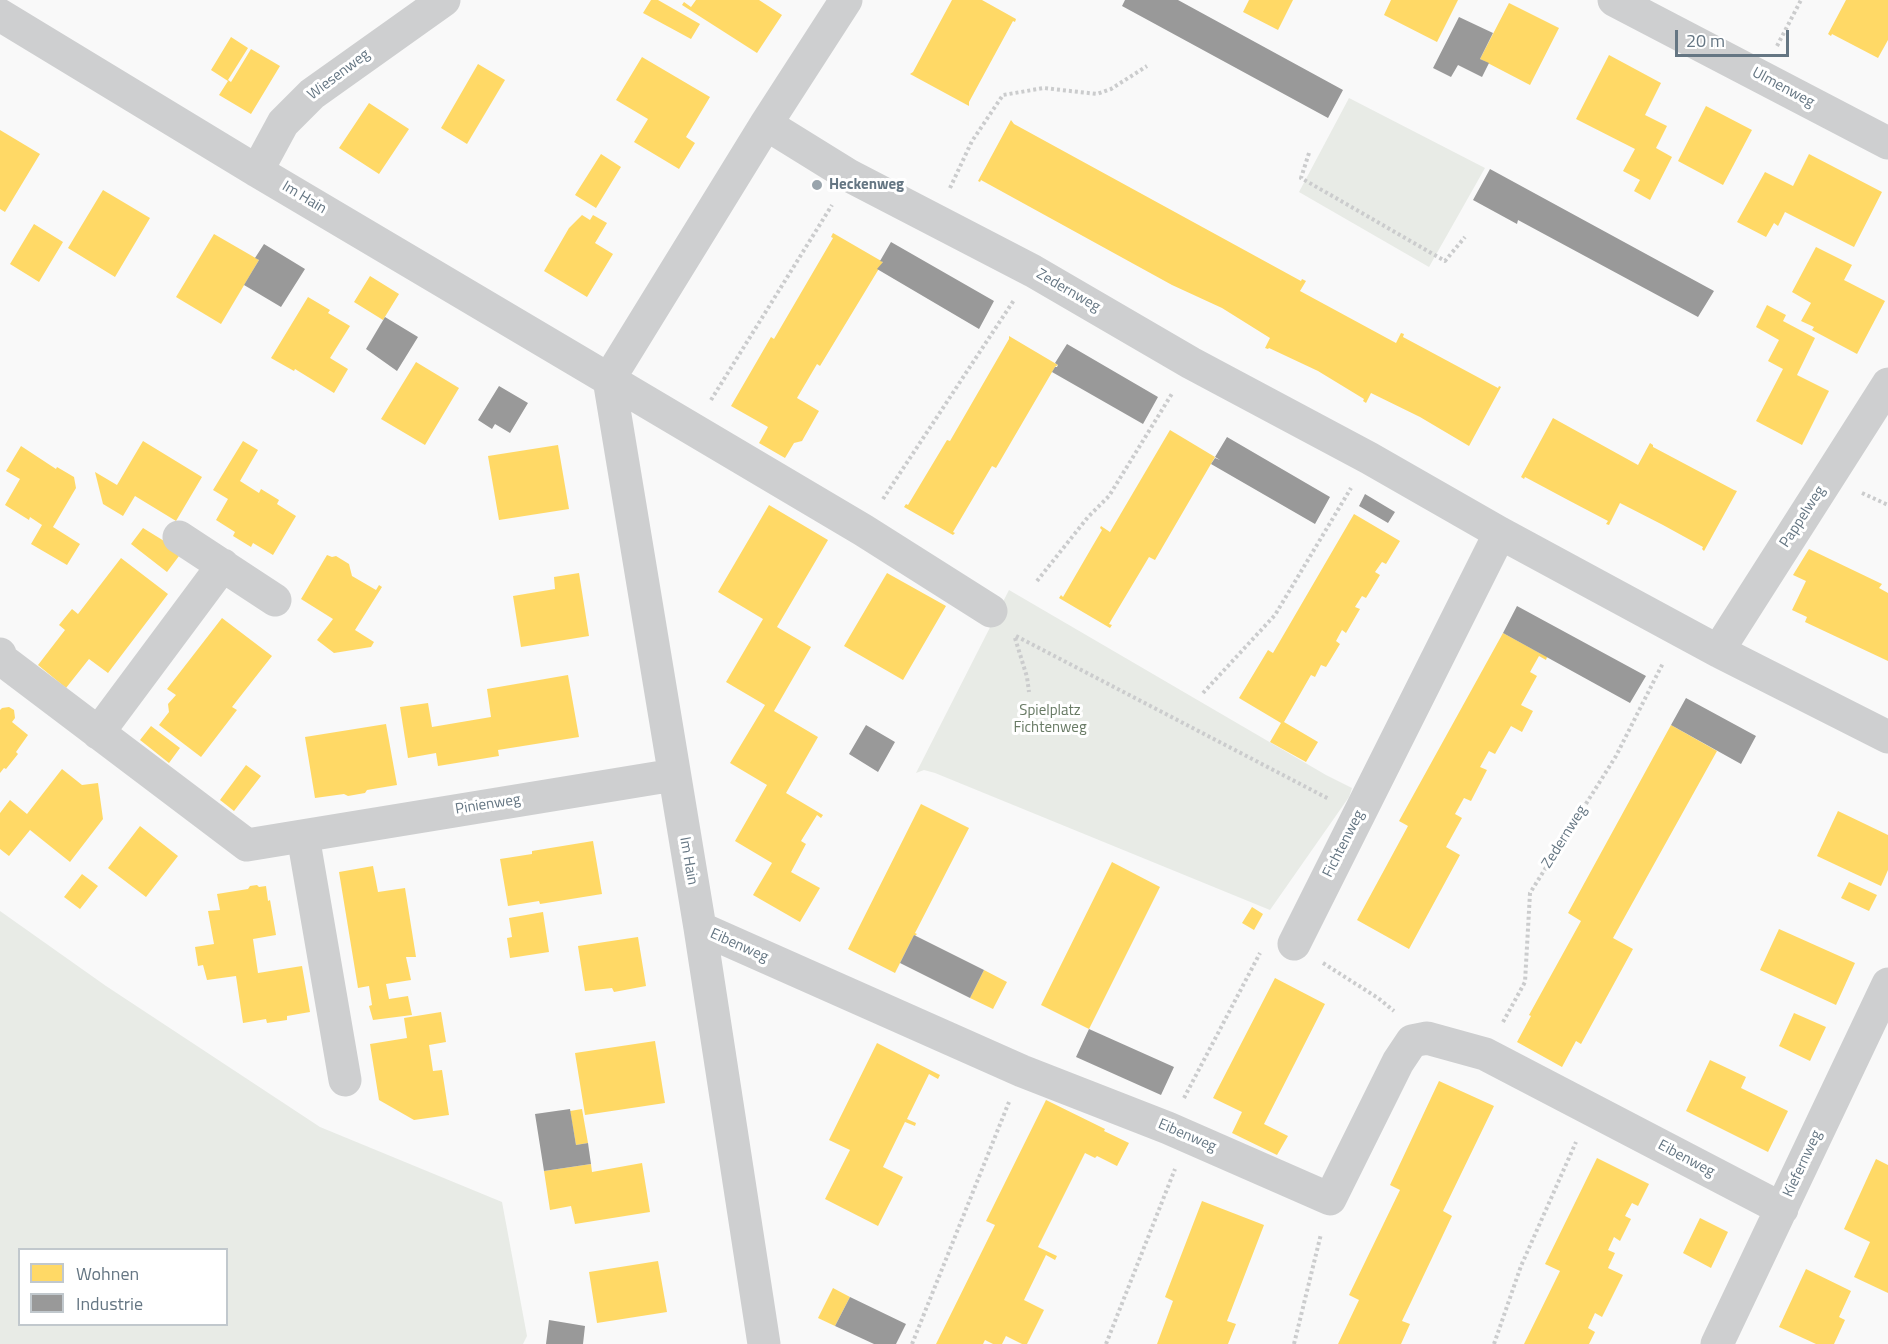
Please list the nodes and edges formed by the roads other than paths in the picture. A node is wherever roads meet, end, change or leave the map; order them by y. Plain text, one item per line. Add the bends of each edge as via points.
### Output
1 (444, 0) edge
2 (846, 0) edge
3 (1614, 0) edge
4 (0, 15) edge
5 (766, 124) junction
6 (1888, 143) edge
7 (257, 171) junction
8 (609, 379) junction
9 (1888, 384) edge
10 (1500, 533) junction
11 (179, 537) dead end
12 (223, 565) junction
13 (275, 600) dead end
14 (991, 611) dead end
15 (1718, 651) junction
16 (0, 654) edge
17 (98, 733) junction
18 (1888, 737) edge
19 (674, 775) junction
20 (303, 836) junction
21 (700, 928) junction
22 (1294, 944) road end
23 (1888, 984) edge
24 (345, 1080) dead end
25 (1782, 1209) junction
26 (764, 1344) edge
27 (1717, 1344) edge

1 - 7 street, Wiesenweg via 312,94 283,123
2 - 5 street
3 - 6 street, Ulmenweg
4 - 7 street, Im Hain
5 - 8 street
5 - 10 street, Zedernweg via 850,176 1033,271
7 - 8 street, Im Hain
8 - 14 street, Im Hain
8 - 19 street, Im Hain
9 - 15 street, Pappelweg
10 - 15 street, Zedernweg
10 - 22 street, Fichtenweg
11 - 12 street
12 - 13 street
12 - 17 street
15 - 18 street, Zedernweg
16 - 17 street, Pinienweg via 1,659
17 - 20 street, Pinienweg via 247,845
19 - 20 street, Pinienweg
19 - 21 street, Im Hain
20 - 24 street
21 - 25 street, Eibenweg via 1022,1071 1178,1132 1330,1199 1398,1062 1412,1041 1427,1038 1485,1054
21 - 26 street, Im Hain
23 - 25 street, Kiefernweg
25 - 27 street, Kiefernweg

